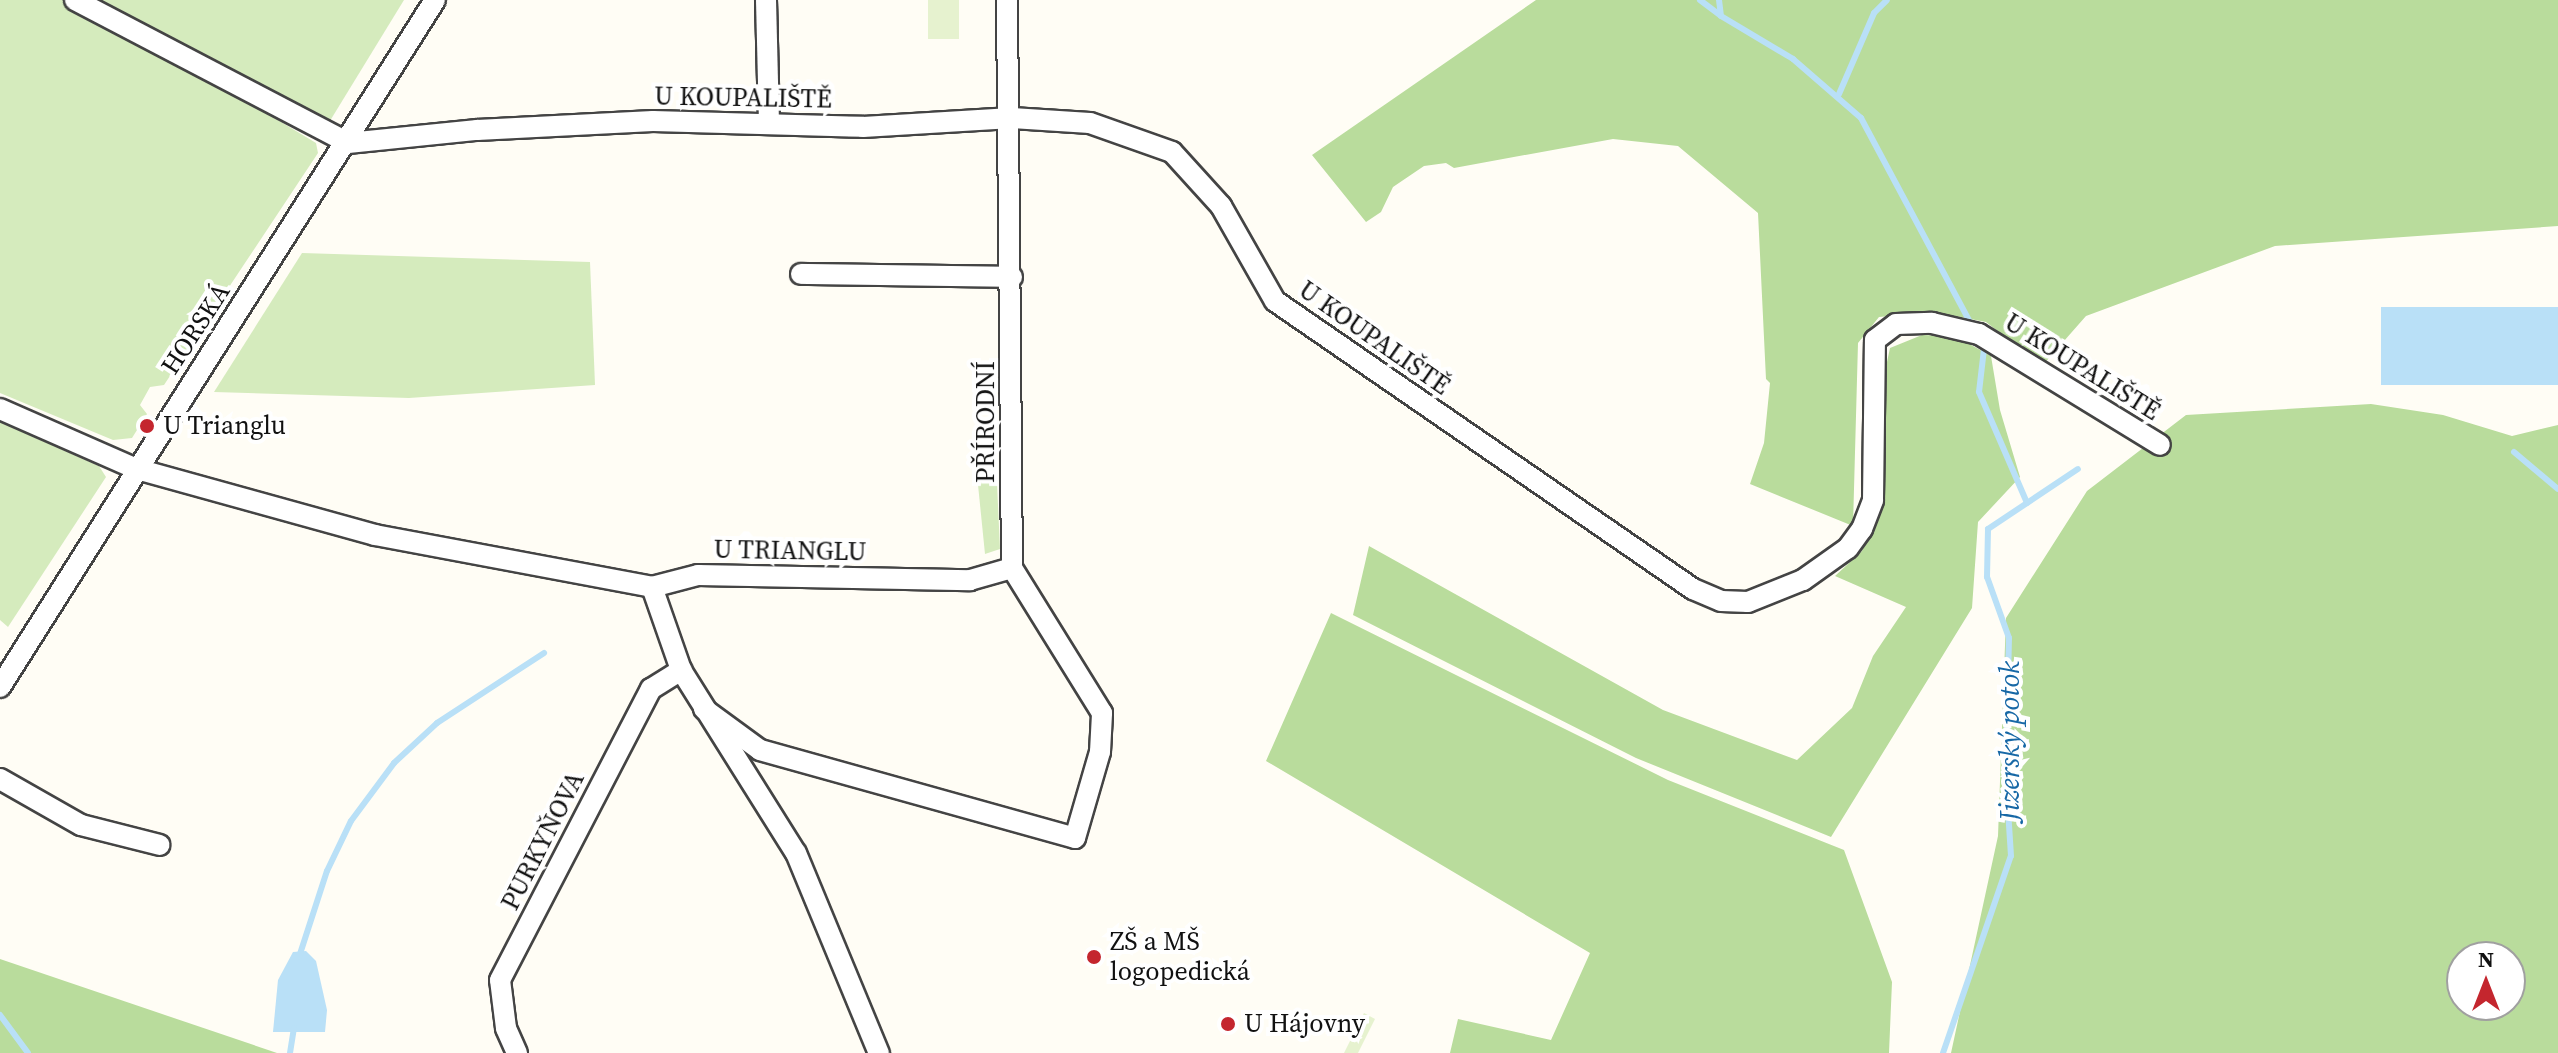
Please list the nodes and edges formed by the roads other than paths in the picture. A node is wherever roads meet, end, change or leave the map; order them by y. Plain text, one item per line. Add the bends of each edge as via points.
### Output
1 (75, 0) edge
2 (435, 0) edge
3 (766, 0) edge
4 (1007, 0) edge
5 (1012, 118) junction
6 (769, 121) junction
7 (348, 143) junction
8 (801, 274) dead end
9 (1012, 277) junction
10 (0, 409) edge
11 (2156, 443) dead end
12 (137, 469) junction
13 (1012, 568) junction
14 (652, 587) junction
15 (681, 670) junction
16 (0, 687) edge
17 (704, 709) junction
18 (0, 779) edge
19 (160, 845) dead end
20 (517, 1053) edge
21 (879, 1053) edge

1 - 7 street
2 - 7 street, HORSKÁ
3 - 6 street
4 - 5 street, PŘÍRODNÍ
5 - 6 street, U KOUPALIŠTĚ via 863,127
5 - 9 street, PŘÍRODNÍ
5 - 11 street, U KOUPALIŠTĚ via 1090,123 1172,152 1221,206 1275,301 1693,589 1721,601 1748,602 1803,580 1848,548 1873,500 1875,340 1896,324 1932,323 1969,332
6 - 7 street, U KOUPALIŠTĚ via 477,130
7 - 12 street, HORSKÁ
8 - 9 street
9 - 13 street, PŘÍRODNÍ
10 - 12 street, U TRIANGLU
12 - 14 street, U TRIANGLU via 375,535
12 - 16 street, HORSKÁ
13 - 14 street, U TRIANGLU via 970,580 698,575
13 - 17 street via 1102,713 1100,752 1075,838 760,750
14 - 15 street
15 - 17 street
15 - 20 street, PURKYŇOVA via 651,689 500,980 506,1028
17 - 21 street via 796,853
18 - 19 street via 81,825

